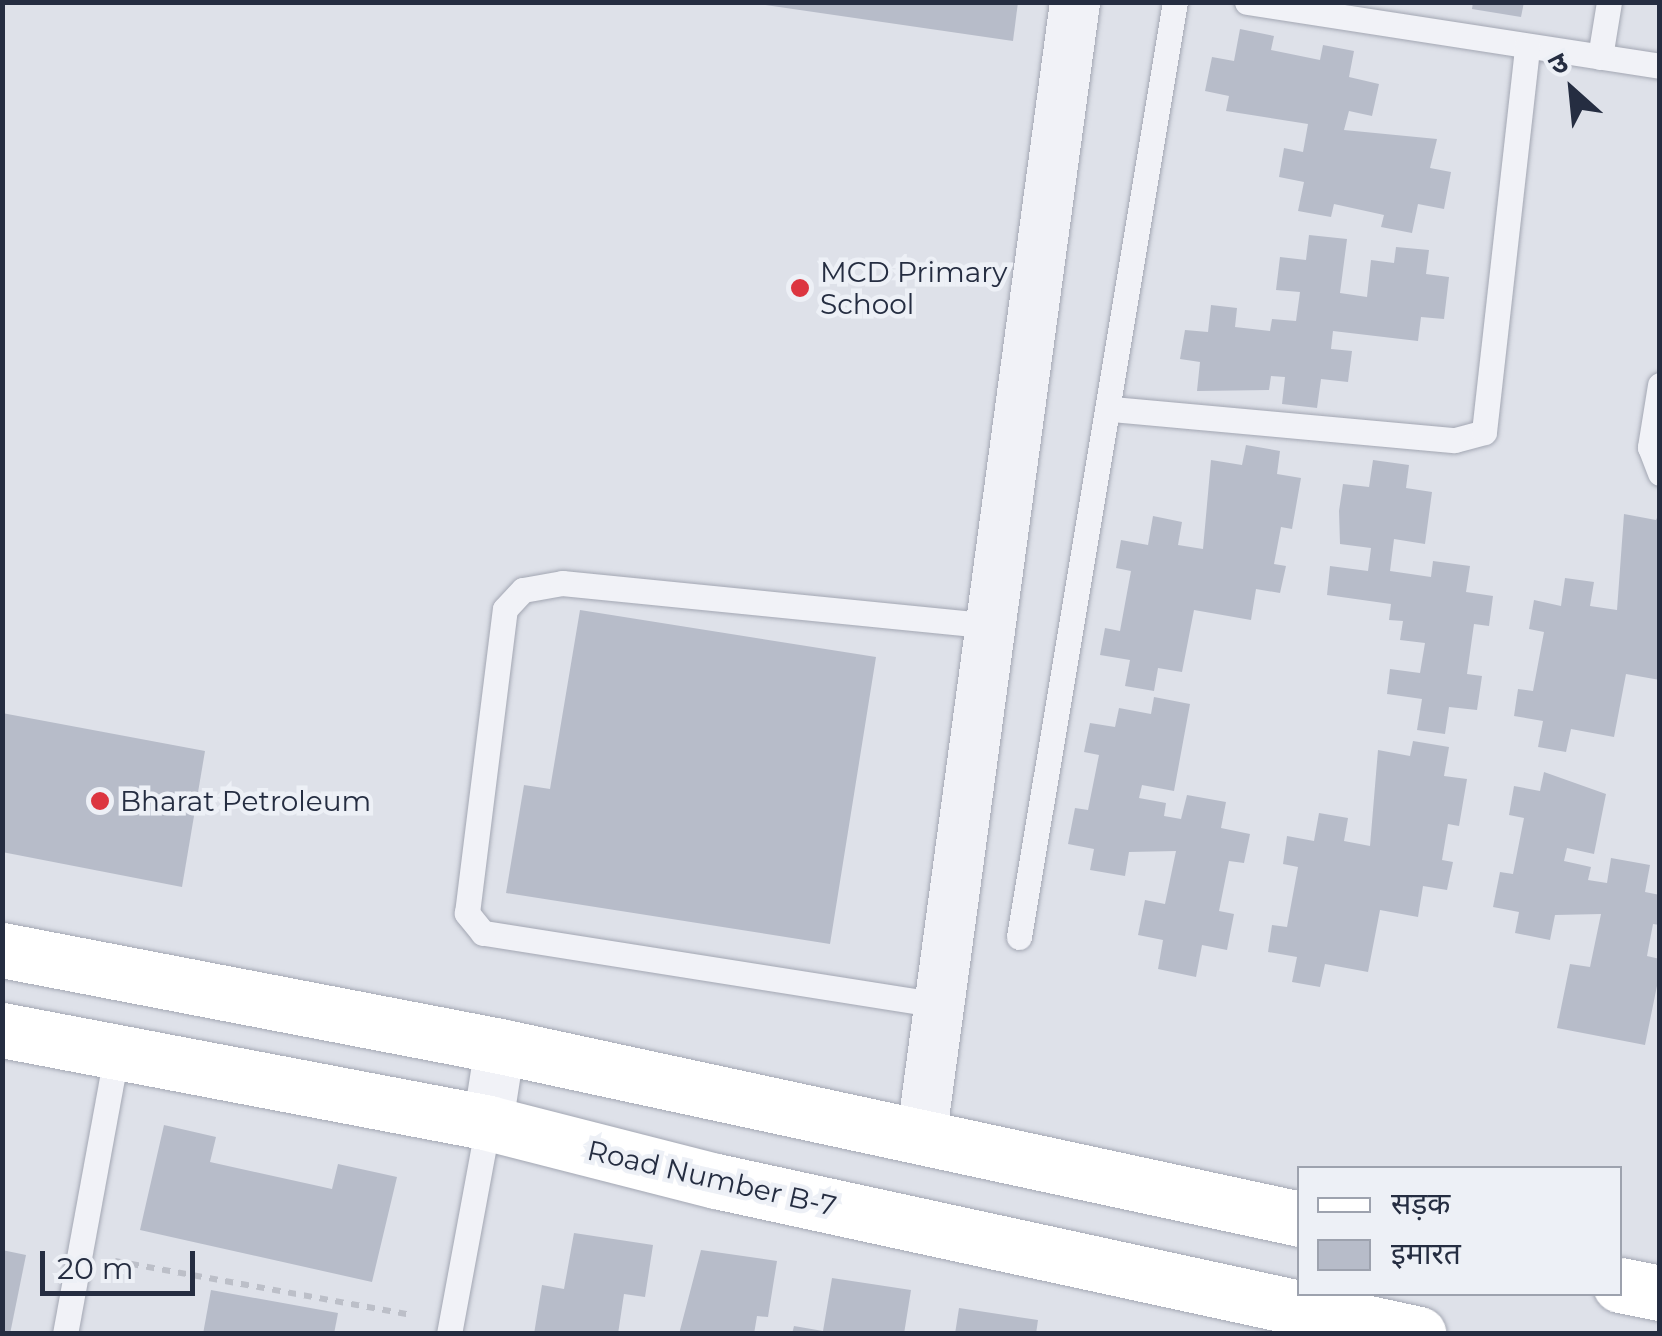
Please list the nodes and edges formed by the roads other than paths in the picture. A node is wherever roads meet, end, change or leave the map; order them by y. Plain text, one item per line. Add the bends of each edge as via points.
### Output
1 (1075, 2) edge
2 (1174, 2) edge
3 (1248, 2) edge
4 (1608, 2) edge
5 (1527, 46) junction
6 (1600, 57) junction
7 (1660, 66) edge
8 (1660, 385) edge
9 (1112, 409) junction
10 (1660, 473) edge
11 (991, 626) junction
12 (1019, 938) dead end
13 (2, 950) edge
14 (939, 1005) junction
15 (2, 1030) edge
16 (500, 1046) junction
17 (117, 1052) junction
18 (488, 1123) junction
19 (920, 1140) junction
20 (1297, 1217) edge
21 (1622, 1285) edge
22 (1660, 1293) edge
23 (450, 1328) edge
24 (65, 1334) edge
25 (1419, 1334) edge

1 - 11 street
2 - 9 lane
3 - 5 lane
4 - 6 lane
5 - 6 lane
5 - 9 lane via 1484,432 1455,440
6 - 7 lane
8 - 10 lane via 1650,448
9 - 12 lane
11 - 14 street
11 - 14 lane via 562,583 523,590 505,608 466,913 482,933
13 - 16 street
14 - 19 street
15 - 17 street, Road Number B-7
16 - 18 street
16 - 19 street
17 - 18 street, Road Number B-7
17 - 24 lane
18 - 23 lane
18 - 25 street, Road Number B-7 via 716,1181
19 - 20 street
21 - 22 street

